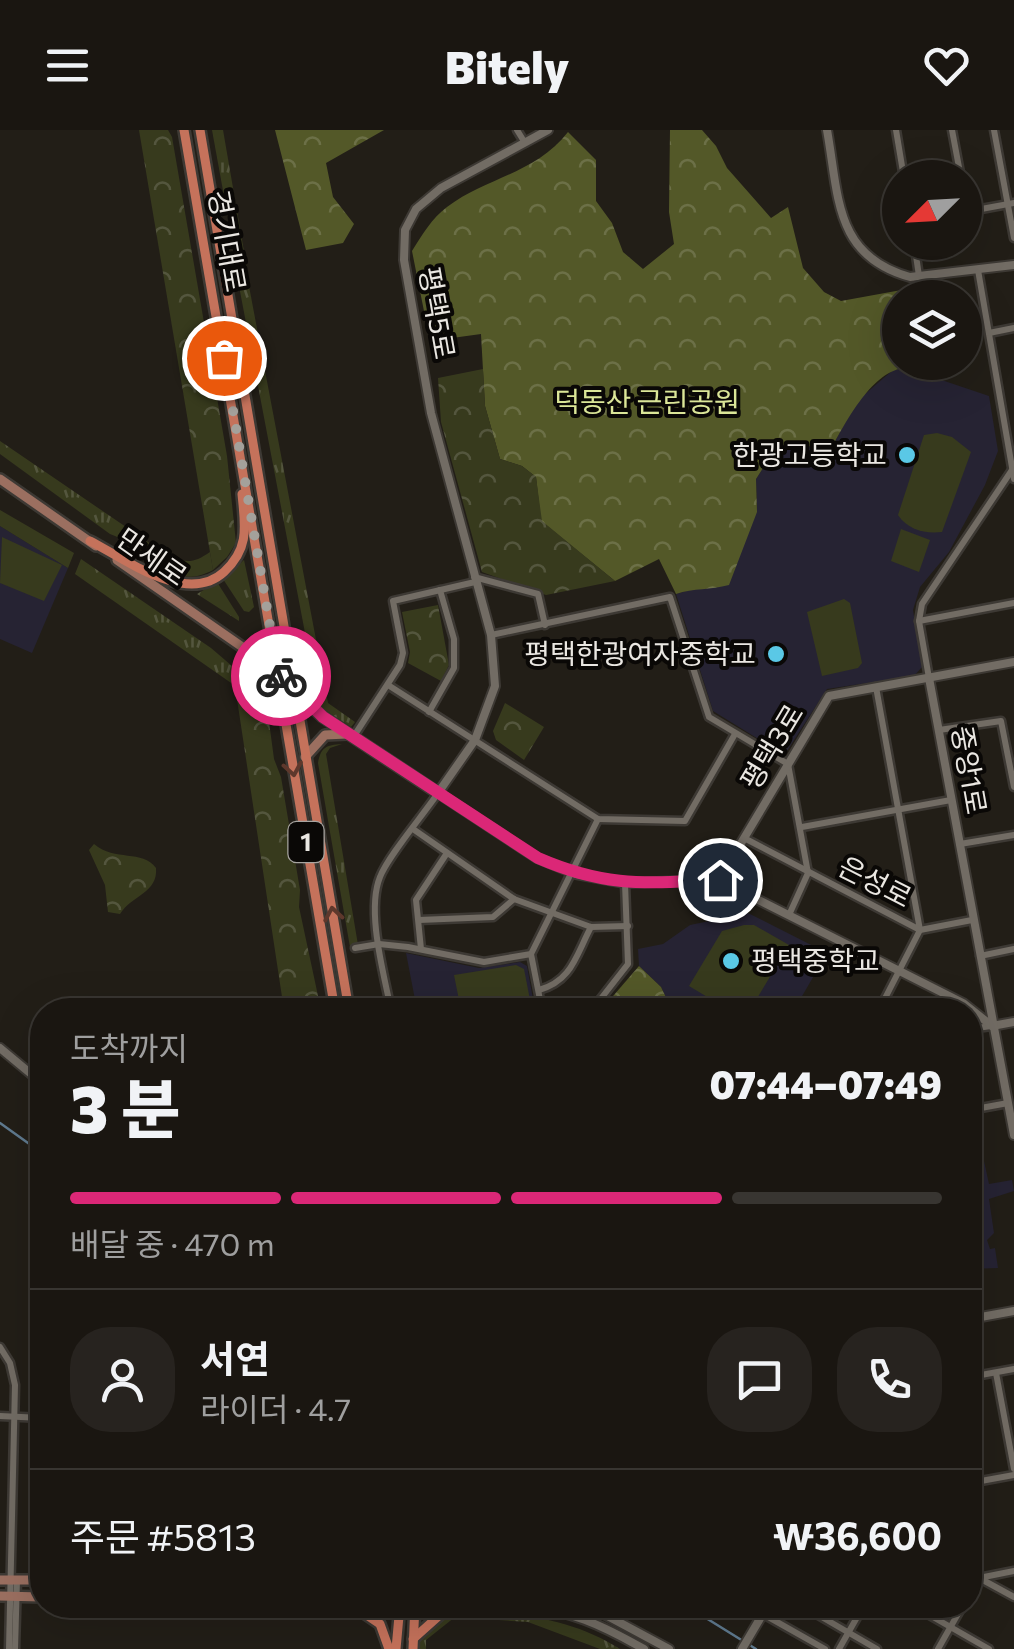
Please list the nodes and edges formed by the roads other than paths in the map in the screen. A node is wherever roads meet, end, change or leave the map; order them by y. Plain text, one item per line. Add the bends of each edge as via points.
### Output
1 (184, 130) edge
2 (200, 130) edge
3 (518, 130) edge
4 (548, 130) edge
5 (826, 130) edge
6 (896, 130) edge
7 (952, 130) edge
8 (994, 130) edge
9 (524, 143) junction
10 (901, 160) edge
11 (958, 160) edge
12 (1011, 204) edge
13 (982, 209) edge
14 (1014, 238) edge
15 (917, 260) edge
16 (1014, 264) edge
17 (978, 270) junction
18 (919, 277) junction
19 (1014, 328) edge
20 (989, 333) junction
21 (1014, 417) edge
22 (1003, 419) junction
23 (1012, 470) edge
24 (244, 472) junction
25 (0, 479) edge
26 (1014, 479) edge
27 (90, 541) junction
28 (475, 579) junction
29 (440, 590) junction
30 (1014, 603) edge
31 (919, 621) junction
32 (545, 624) junction
33 (491, 635) junction
34 (1014, 662) edge
35 (278, 673) junction
36 (929, 678) junction
37 (388, 685) junction
38 (876, 687) junction
39 (294, 688) junction
40 (429, 712) junction
41 (939, 730) junction
42 (735, 734) junction
43 (353, 736) junction
44 (475, 740) junction
45 (306, 757) junction
46 (788, 764) junction
47 (1014, 787) edge
48 (438, 793) junction
49 (951, 800) junction
50 (899, 808) junction
51 (598, 819) junction
52 (802, 827) junction
53 (412, 830) junction
54 (1014, 835) edge
55 (744, 838) junction
56 (959, 844) junction
57 (447, 853) junction
58 (573, 873) junction
59 (808, 873) junction
60 (720, 880) junction
61 (625, 883) junction
62 (514, 898) junction
63 (552, 915) junction
64 (788, 915) junction
65 (419, 920) junction
66 (972, 920) junction
67 (628, 926) junction
68 (591, 927) junction
69 (920, 930) junction
70 (379, 944) junction
71 (355, 948) dead end
72 (422, 949) junction
73 (1014, 949) edge
74 (532, 954) junction
75 (978, 956) junction
76 (900, 970) junction
77 (539, 990) junction
78 (333, 998) edge
79 (347, 998) edge
80 (388, 998) edge
81 (540, 998) edge
82 (601, 998) edge
83 (885, 998) edge
84 (953, 998) edge
85 (982, 1018) edge
86 (1014, 1019) edge
87 (992, 1026) junction
88 (982, 1027) edge
89 (0, 1048) edge
90 (30, 1073) edge
91 (1008, 1103) junction
92 (982, 1108) edge
93 (1014, 1135) edge
94 (1014, 1311) edge
95 (982, 1316) edge
96 (0, 1347) edge
97 (1014, 1370) edge
98 (996, 1373) junction
99 (982, 1375) edge
100 (0, 1416) edge
101 (14, 1417) junction
102 (30, 1418) edge
103 (1014, 1472) edge
104 (982, 1480) edge
105 (1014, 1571) edge
106 (982, 1577) edge
107 (9, 1580) edge
108 (982, 1580) edge
109 (9, 1596) edge
110 (1014, 1597) edge
111 (371, 1618) edge
112 (398, 1618) edge
113 (414, 1618) edge
114 (439, 1618) edge
115 (586, 1618) edge
116 (611, 1618) edge
117 (760, 1618) joint
118 (823, 1618) edge
119 (857, 1618) edge
120 (936, 1618) edge
121 (956, 1618) edge
122 (951, 1626) junction
123 (848, 1633) junction
124 (413, 1644) edge
125 (12, 1649) edge
126 (393, 1649) edge
127 (644, 1649) edge
128 (669, 1649) edge
129 (742, 1649) edge
130 (824, 1649) edge
131 (839, 1649) edge
132 (877, 1649) edge
133 (938, 1649) edge
134 (990, 1649) edge

1 - 24 main road, 경기대로 / 1
2 - 39 main road, 경기대로 / 1
3 - 9 street
4 - 9 street, 평택5로
5 - 18 street via 851,239 881,266
6 - 10 street
7 - 11 street
8 - 12 street
9 - 28 street, 평택5로 via 441,188 405,230 404,260 431,413
12 - 13 street
12 - 14 street
15 - 18 street
16 - 17 street
17 - 18 street
17 - 20 street
19 - 20 street
20 - 22 street
21 - 22 street
22 - 23 street
23 - 26 street
23 - 31 street via 922,604
24 - 27 main road via 242,551 207,582 173,581
24 - 35 main road, 경기대로 / 1
25 - 27 main road, 만세로
27 - 35 main road, 만세로
28 - 29 street
28 - 32 street via 538,594
28 - 33 street, 평택5로
29 - 37 street via 392,601 404,653
29 - 40 street via 454,639 454,668
30 - 31 street
31 - 36 street, 중앙1로
32 - 33 street
32 - 42 street via 670,597 709,717
33 - 44 street, 평택5로 via 495,686
34 - 36 street, 평택3로
35 - 39 main road, 만세로
35 -> 78 main road, 경기대로 / 1
36 - 38 street, 평택3로
36 - 41 street, 중앙1로
37 - 40 street
37 - 43 street
38 - 46 street, 평택3로 via 830,696
38 - 50 street
39 - 43 main road, 만세로
39 - 45 main road, 경기대로 / 1
40 - 44 street
41 - 47 street via 1001,721
41 - 49 street, 중앙1로
42 - 46 street
42 - 51 street via 685,821
43 - 45 main road via 324,735
43 - 48 main road, 만세로
44 - 48 street, 평택5로
44 - 51 street
79 -> 45 main road, 경기대로 / 1
46 - 52 street
46 - 55 street, 평택3로
48 - 53 street
48 - 58 street
49 - 50 street
49 - 56 street, 중앙1로
50 - 52 street
50 - 69 street
51 - 58 street
52 - 59 street
53 - 57 street
53 - 70 street via 380,876
54 - 56 street
55 - 59 street, 은성로
55 - 60 street, 평택3로
56 - 66 street, 중앙1로
57 - 62 street
57 - 65 street via 416,900
58 - 61 street
58 - 63 street
59 - 64 street, 은성로
59 - 69 street, 은성로
60 - 61 street
60 - 64 street
61 - 67 street
62 - 63 street
62 - 65 street via 494,917
63 - 68 street
63 - 74 street
64 - 76 street
65 - 72 street
66 - 69 street, 은성로
66 - 75 street, 중앙1로
67 - 68 street
67 - 82 street via 628,964
68 - 77 street via 567,974
69 - 76 street, 은성로
70 - 71 street
70 - 72 street
70 - 80 street
72 - 74 street via 484,962
73 - 75 street
74 - 77 street
75 - 87 street, 중앙1로
76 - 83 street, 은성로
76 - 84 street
77 - 81 street
85 - 87 street
86 - 87 street
87 - 88 street
87 - 91 street, 중앙1로
89 - 90 street
91 - 92 street
91 - 93 street, 중앙1로
94 - 95 street
96 - 101 street via 15,1384
97 - 98 street
98 - 99 street
98 - 103 street
100 - 101 street
101 - 102 street
101 - 107 street
103 - 104 street
105 - 106 street
107 - 109 street
108 - 110 street
109 - 125 street
111 - 126 main road
112 - 126 main road
113 - 124 main road
114 - 124 main road
115 - 127 street
116 - 128 street
117 - 129 street
117 - 130 street
118 - 123 street
119 - 123 street
120 - 122 street
121 - 122 street
122 - 133 street
122 - 134 street
123 - 131 street
123 - 132 street

